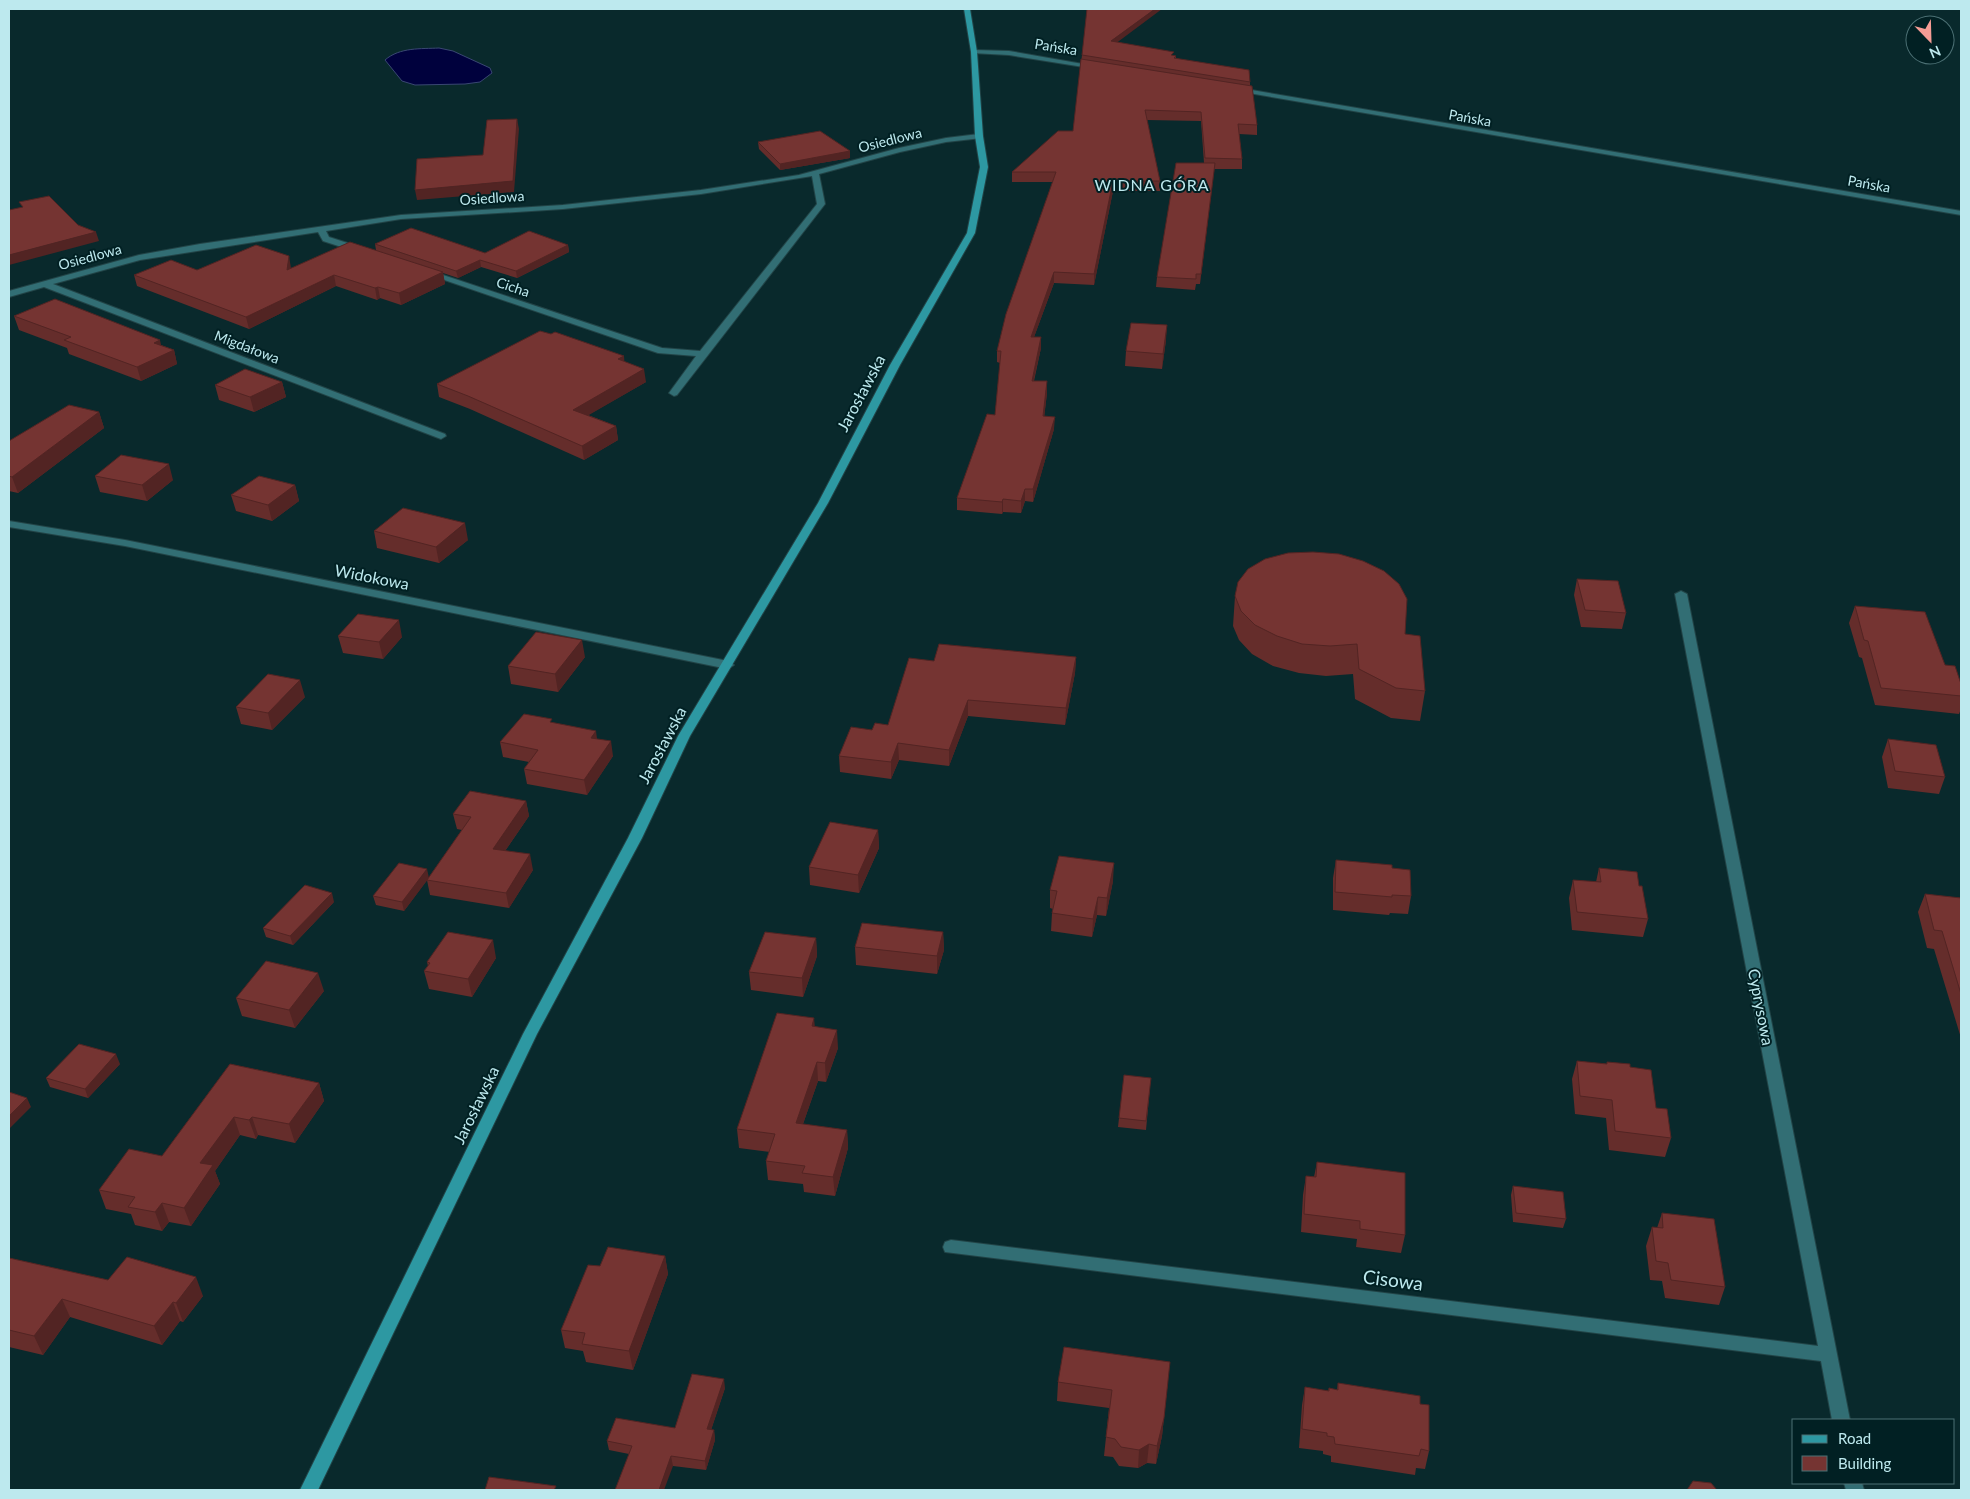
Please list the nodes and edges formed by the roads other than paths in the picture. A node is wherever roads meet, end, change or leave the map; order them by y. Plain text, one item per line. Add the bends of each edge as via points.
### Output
1 (967, 9) edge
2 (974, 52) junction
3 (1105, 68) edge
4 (1230, 88) edge
5 (979, 136) junction
6 (815, 173) junction
7 (1961, 213) edge
8 (321, 229) junction
9 (373, 254) edge
10 (419, 270) edge
11 (44, 284) junction
12 (9, 294) edge
13 (703, 354) junction
14 (674, 393) dead end
15 (441, 436) dead end
16 (9, 524) edge
17 (1681, 594) dead end
18 (728, 665) junction
19 (951, 1247) dead end
20 (1829, 1355) junction
21 (1841, 1419) edge
22 (309, 1490) edge

1 - 2 main road, Jarosławska
2 - 3 street, Pańska via 1009,53
2 - 5 main road, Jarosławska
4 - 7 street, Pańska
5 - 6 street, Osiedlowa via 899,150
5 - 18 main road, Jarosławska via 984,167 971,233 895,365 822,503
6 - 8 street, Osiedlowa via 702,192 563,207 401,217
6 - 13 street via 821,204
8 - 9 street via 326,239
8 - 11 street, Osiedlowa via 139,258
10 - 13 street, Cicha via 661,351
11 - 12 street, Osiedlowa
11 - 15 street, Migdałowa
13 - 14 street
16 - 18 street, Widokowa via 135,545
17 - 20 street, Cyprysowa
18 - 22 main road, Jarosławska via 684,736 635,838 530,1034
19 - 20 street, Cisowa
20 - 21 street, Cyprysowa

